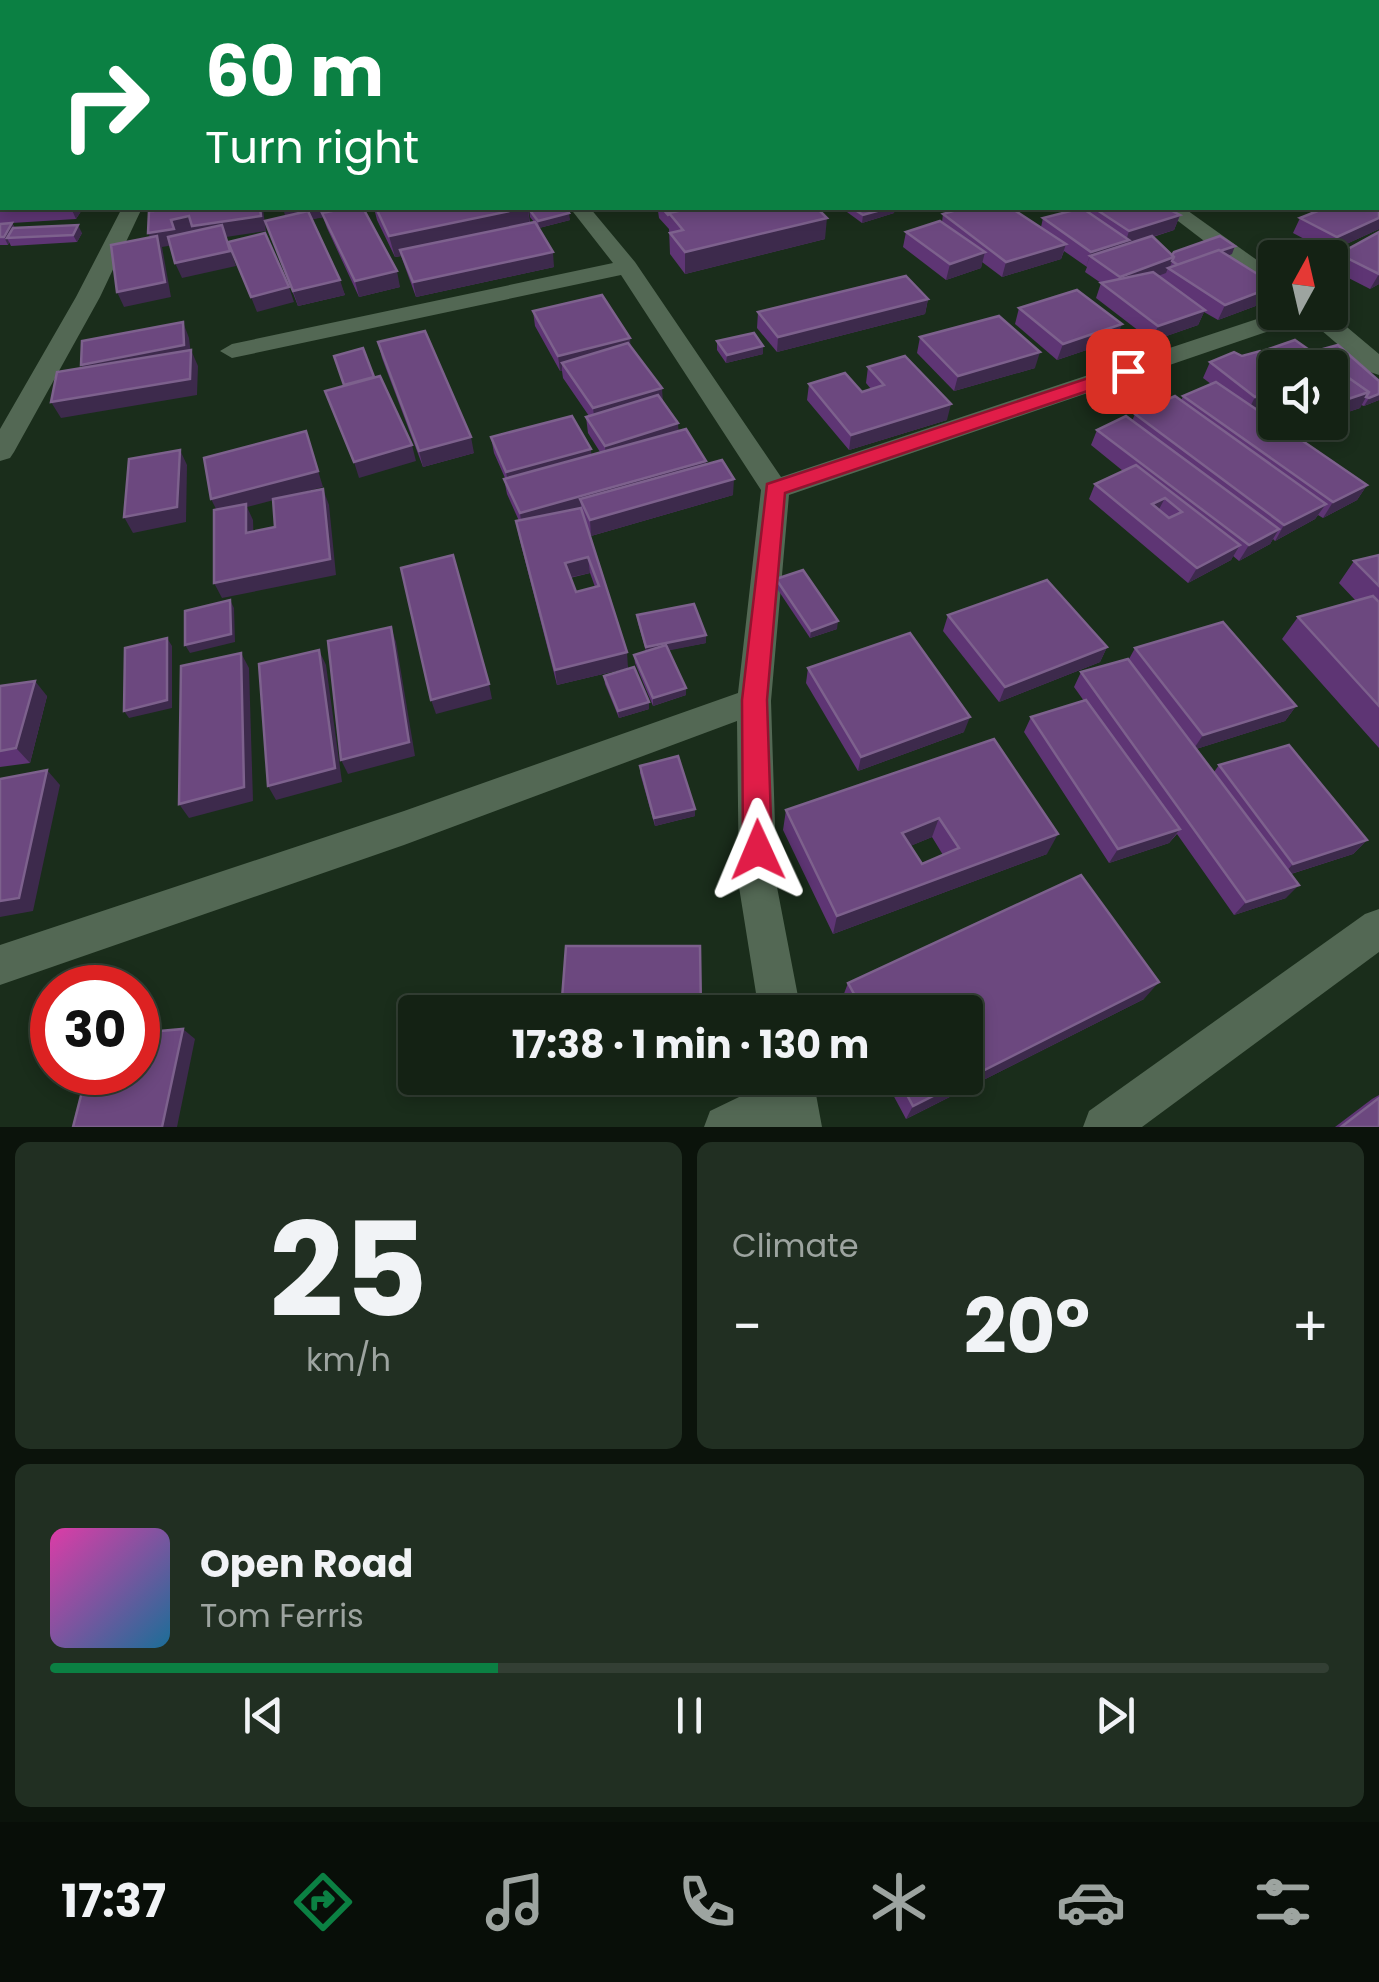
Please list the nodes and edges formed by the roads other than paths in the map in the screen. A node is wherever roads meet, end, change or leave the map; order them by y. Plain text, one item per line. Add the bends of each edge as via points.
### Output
1 (131, 210) edge
2 (582, 210) edge
3 (1174, 210) edge
4 (627, 267) junction
5 (1258, 272) edge
6 (1258, 327) edge
7 (1335, 330) edge
8 (232, 352) dead end
9 (1379, 367) edge
10 (0, 452) edge
11 (775, 489) junction
12 (754, 700) junction
13 (1379, 928) edge
14 (0, 965) edge
15 (777, 995) edge
16 (795, 1099) edge
17 (726, 1127) edge
18 (1105, 1127) edge

1 - 10 street
2 - 4 street
3 - 5 street
4 - 8 street
4 - 11 street
6 - 11 street
7 - 9 street
11 - 12 street
12 - 14 street
12 - 15 street via 758,887
13 - 18 street
16 - 17 street

